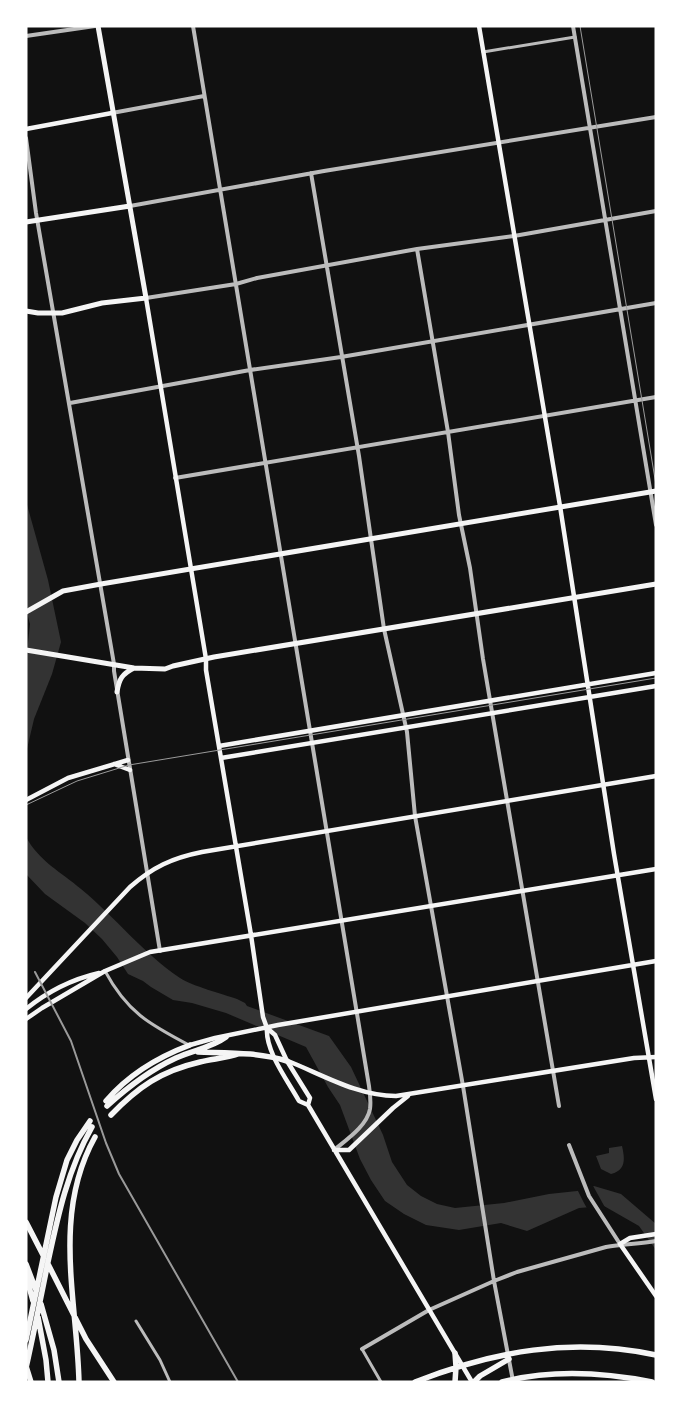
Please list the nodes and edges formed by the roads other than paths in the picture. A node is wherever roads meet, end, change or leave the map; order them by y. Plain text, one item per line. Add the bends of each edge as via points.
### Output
1 (97, 26) edge
2 (193, 26) edge
3 (479, 26) edge
4 (573, 26) edge
5 (26, 36) edge
6 (575, 37) junction
7 (483, 52) junction
8 (204, 96) junction
9 (112, 113) junction
10 (656, 117) edge
11 (590, 127) junction
12 (26, 129) edge
13 (26, 138) edge
14 (498, 143) junction
15 (311, 173) junction
16 (220, 189) junction
17 (130, 206) junction
18 (656, 211) edge
19 (605, 219) junction
20 (38, 220) junction
21 (26, 222) edge
22 (514, 236) junction
23 (417, 249) junction
24 (326, 265) junction
25 (236, 284) junction
26 (146, 298) junction
27 (656, 304) edge
28 (26, 310) edge
29 (620, 310) junction
30 (54, 313) junction
31 (529, 325) junction
32 (432, 341) junction
33 (341, 357) junction
34 (250, 370) junction
35 (160, 387) junction
36 (656, 398) edge
37 (635, 401) junction
38 (70, 403) junction
39 (544, 416) junction
40 (448, 432) junction
41 (357, 446) junction
42 (265, 462) junction
43 (175, 478) junction
44 (653, 491) edge
45 (560, 506) junction
46 (460, 524) junction
47 (656, 525) edge
48 (371, 539) junction
49 (281, 552) junction
50 (190, 568) junction
51 (101, 584) junction
52 (656, 584) edge
53 (573, 597) junction
54 (26, 612) edge
55 (477, 613) junction
56 (384, 629) junction
57 (296, 644) junction
58 (26, 650) edge
59 (206, 659) junction
60 (114, 664) junction
61 (134, 668) junction
62 (656, 674) edge
63 (587, 685) junction
64 (656, 686) edge
65 (117, 692) junction
66 (589, 697) junction
67 (491, 701) junction
68 (493, 713) junction
69 (403, 715) junction
70 (406, 727) junction
71 (311, 731) junction
72 (313, 743) junction
73 (219, 746) junction
74 (221, 758) junction
75 (128, 760) junction
76 (111, 764) junction
77 (130, 770) junction
78 (656, 776) edge
79 (604, 785) junction
80 (26, 800) edge
81 (508, 801) junction
82 (415, 816) junction
83 (328, 831) junction
84 (236, 846) junction
85 (656, 869) edge
86 (147, 872) junction
87 (618, 875) junction
88 (523, 890) junction
89 (431, 905) junction
90 (342, 920) junction
91 (251, 935) junction
92 (160, 951) junction
93 (656, 961) edge
94 (633, 965) junction
95 (105, 971) junction
96 (539, 980) junction
97 (446, 996) junction
98 (26, 998) edge
99 (26, 1009) edge
100 (357, 1012) junction
101 (26, 1019) edge
102 (267, 1028) junction
103 (226, 1037) junction
104 (190, 1045) junction
105 (193, 1052) junction
106 (236, 1055) junction
107 (275, 1057) junction
108 (649, 1057) junction
109 (656, 1057) edge
110 (287, 1061) junction
111 (554, 1071) junction
112 (463, 1086) junction
113 (370, 1093) junction
114 (409, 1095) junction
115 (656, 1099) edge
116 (308, 1105) junction
117 (559, 1106) dead end
118 (111, 1116) dead end
119 (95, 1137) dead end
120 (569, 1145) dead end
121 (334, 1150) junction
122 (26, 1222) edge
123 (656, 1234) edge
124 (656, 1241) edge
125 (620, 1244) junction
126 (26, 1264) edge
127 (26, 1276) edge
128 (494, 1281) junction
129 (656, 1296) edge
130 (428, 1310) junction
131 (136, 1321) dead end
132 (26, 1340) edge
133 (362, 1349) joint
134 (455, 1353) junction
135 (656, 1355) edge
136 (509, 1359) junction
137 (26, 1367) edge
138 (31, 1382) edge
139 (48, 1382) edge
140 (59, 1382) edge
141 (79, 1382) edge
142 (114, 1382) edge
143 (170, 1382) edge
144 (381, 1382) edge
145 (415, 1382) edge
146 (455, 1382) edge
147 (473, 1382) edge
148 (502, 1382) edge
149 (513, 1382) edge
150 (652, 1382) edge

1 - 5 street
1 - 9 main road
2 - 8 street
3 - 7 main road
4 - 6 street
6 - 7 street
6 - 11 street
7 - 14 main road
8 - 9 street
8 - 16 street
9 - 12 main road
9 - 17 main road
10 - 11 street
11 - 14 street
11 - 19 street
13 - 20 street
14 - 15 street
14 - 22 main road
15 - 16 street
15 - 24 street
16 - 17 street
16 - 25 street
17 - 20 main road
17 - 26 main road
18 - 19 street
19 - 22 street
19 - 29 street
20 - 21 main road
20 - 30 street
22 - 23 street
22 - 31 main road
23 - 24 street
23 - 32 street
24 - 25 street
24 - 33 street
25 - 26 street
25 - 34 street
26 - 30 main road
26 - 35 main road
27 - 29 street
28 - 30 main road
29 - 31 street
29 - 37 street
30 - 38 street
31 - 32 street
31 - 39 main road
32 - 33 street
32 - 40 street
33 - 34 street
33 - 41 street
34 - 35 street
34 - 42 street
35 - 38 street
35 - 43 main road
36 - 37 street
37 - 39 street
37 - 44 street
38 - 51 street
39 - 40 street
39 - 45 main road
40 - 41 street
40 - 46 street
41 - 42 street
41 - 48 street
42 - 43 street
42 - 49 street
43 - 50 main road
44 - 45 main road
44 - 47 street
45 - 46 main road
45 - 53 main road
46 - 48 main road
46 - 55 street
48 - 49 main road
48 - 56 street
49 - 50 main road
49 - 57 street
50 - 51 main road
50 - 59 main road
51 - 54 main road via 54,595
51 - 60 street
52 - 53 main road
53 - 55 main road
53 - 63 main road
55 - 56 main road
55 - 67 street
56 - 57 main road
56 - 69 street
57 - 59 main road
57 - 71 street
58 - 60 main road
59 - 61 main road via 165,669
59 - 73 main road
60 - 61 main road
60 - 65 street
61 - 65 main road via 120,678
62 - 63 main road
63 - 66 main road
63 - 67 main road
64 - 66 main road
65 - 75 street
66 - 68 main road
66 - 79 main road
67 - 68 street
67 - 69 main road
68 - 70 main road
68 - 81 street
69 - 70 street
69 - 71 main road
70 - 72 main road
70 - 82 street
71 - 72 street
71 - 73 main road
72 - 74 main road
72 - 83 street
73 - 74 main road
74 - 84 main road
75 - 76 main road
75 - 77 street
76 - 77 main road
76 - 80 main road via 68,778
77 - 86 street
78 - 79 main road
79 - 81 main road
79 - 87 main road
81 - 82 main road
81 - 88 street
82 - 83 main road
82 - 89 street
83 - 84 main road
83 - 90 street
84 - 86 main road via 184,855
84 - 91 main road
85 - 87 main road
86 - 92 street
86 - 98 main road
87 - 88 main road
87 - 94 main road
88 - 89 main road
88 - 96 street
89 - 90 main road
89 - 97 street
90 - 91 main road
90 - 100 street
91 - 92 main road
91 - 102 main road
92 - 95 main road
93 - 94 main road
94 - 96 main road
94 - 108 main road
95 - 99 main road via 81,977
95 - 101 main road
95 - 104 street via 136,1013
96 - 97 main road
96 - 111 street
97 - 100 main road
97 - 112 street
100 - 102 main road
100 - 113 street
102 - 103 main road
102 - 107 main road via 266,1036
102 - 110 main road via 274,1034
103 - 104 main road
103 - 105 highway
104 - 105 highway via 135,1073 116,1088 107,1103 150,1070
105 - 106 highway
106 - 107 highway
106 - 118 highway via 166,1072 139,1089
107 - 110 highway
107 - 116 main road via 299,1101
108 - 109 main road
108 - 111 main road
108 - 115 main road
110 - 113 main road
110 - 116 main road via 310,1098
111 - 112 main road
111 - 117 street
112 - 114 main road
112 - 128 street
113 - 114 main road
113 - 121 street via 368,1117
114 - 121 main road via 350,1149
116 - 121 main road
119 - 141 highway via 76,1182 70,1225
120 - 125 street via 593,1203
121 - 130 main road
122 - 142 highway via 90,1346
123 - 125 main road via 630,1238
124 - 125 street
125 - 128 street
125 - 129 main road
126 - 140 highway via 47,1321
127 - 139 highway via 43,1339
128 - 130 street
128 - 136 street
130 - 133 street
130 - 134 main road
131 - 143 street
132 - 137 highway via 56,1198 77,1140 91,1124 76,1157 56,1224
133 - 144 street
134 - 146 highway
134 - 147 main road
135 - 145 highway via 601,1347 541,1348 475,1361
136 - 147 highway
136 - 149 street
137 - 138 highway
148 - 150 highway via 544,1375 588,1373

